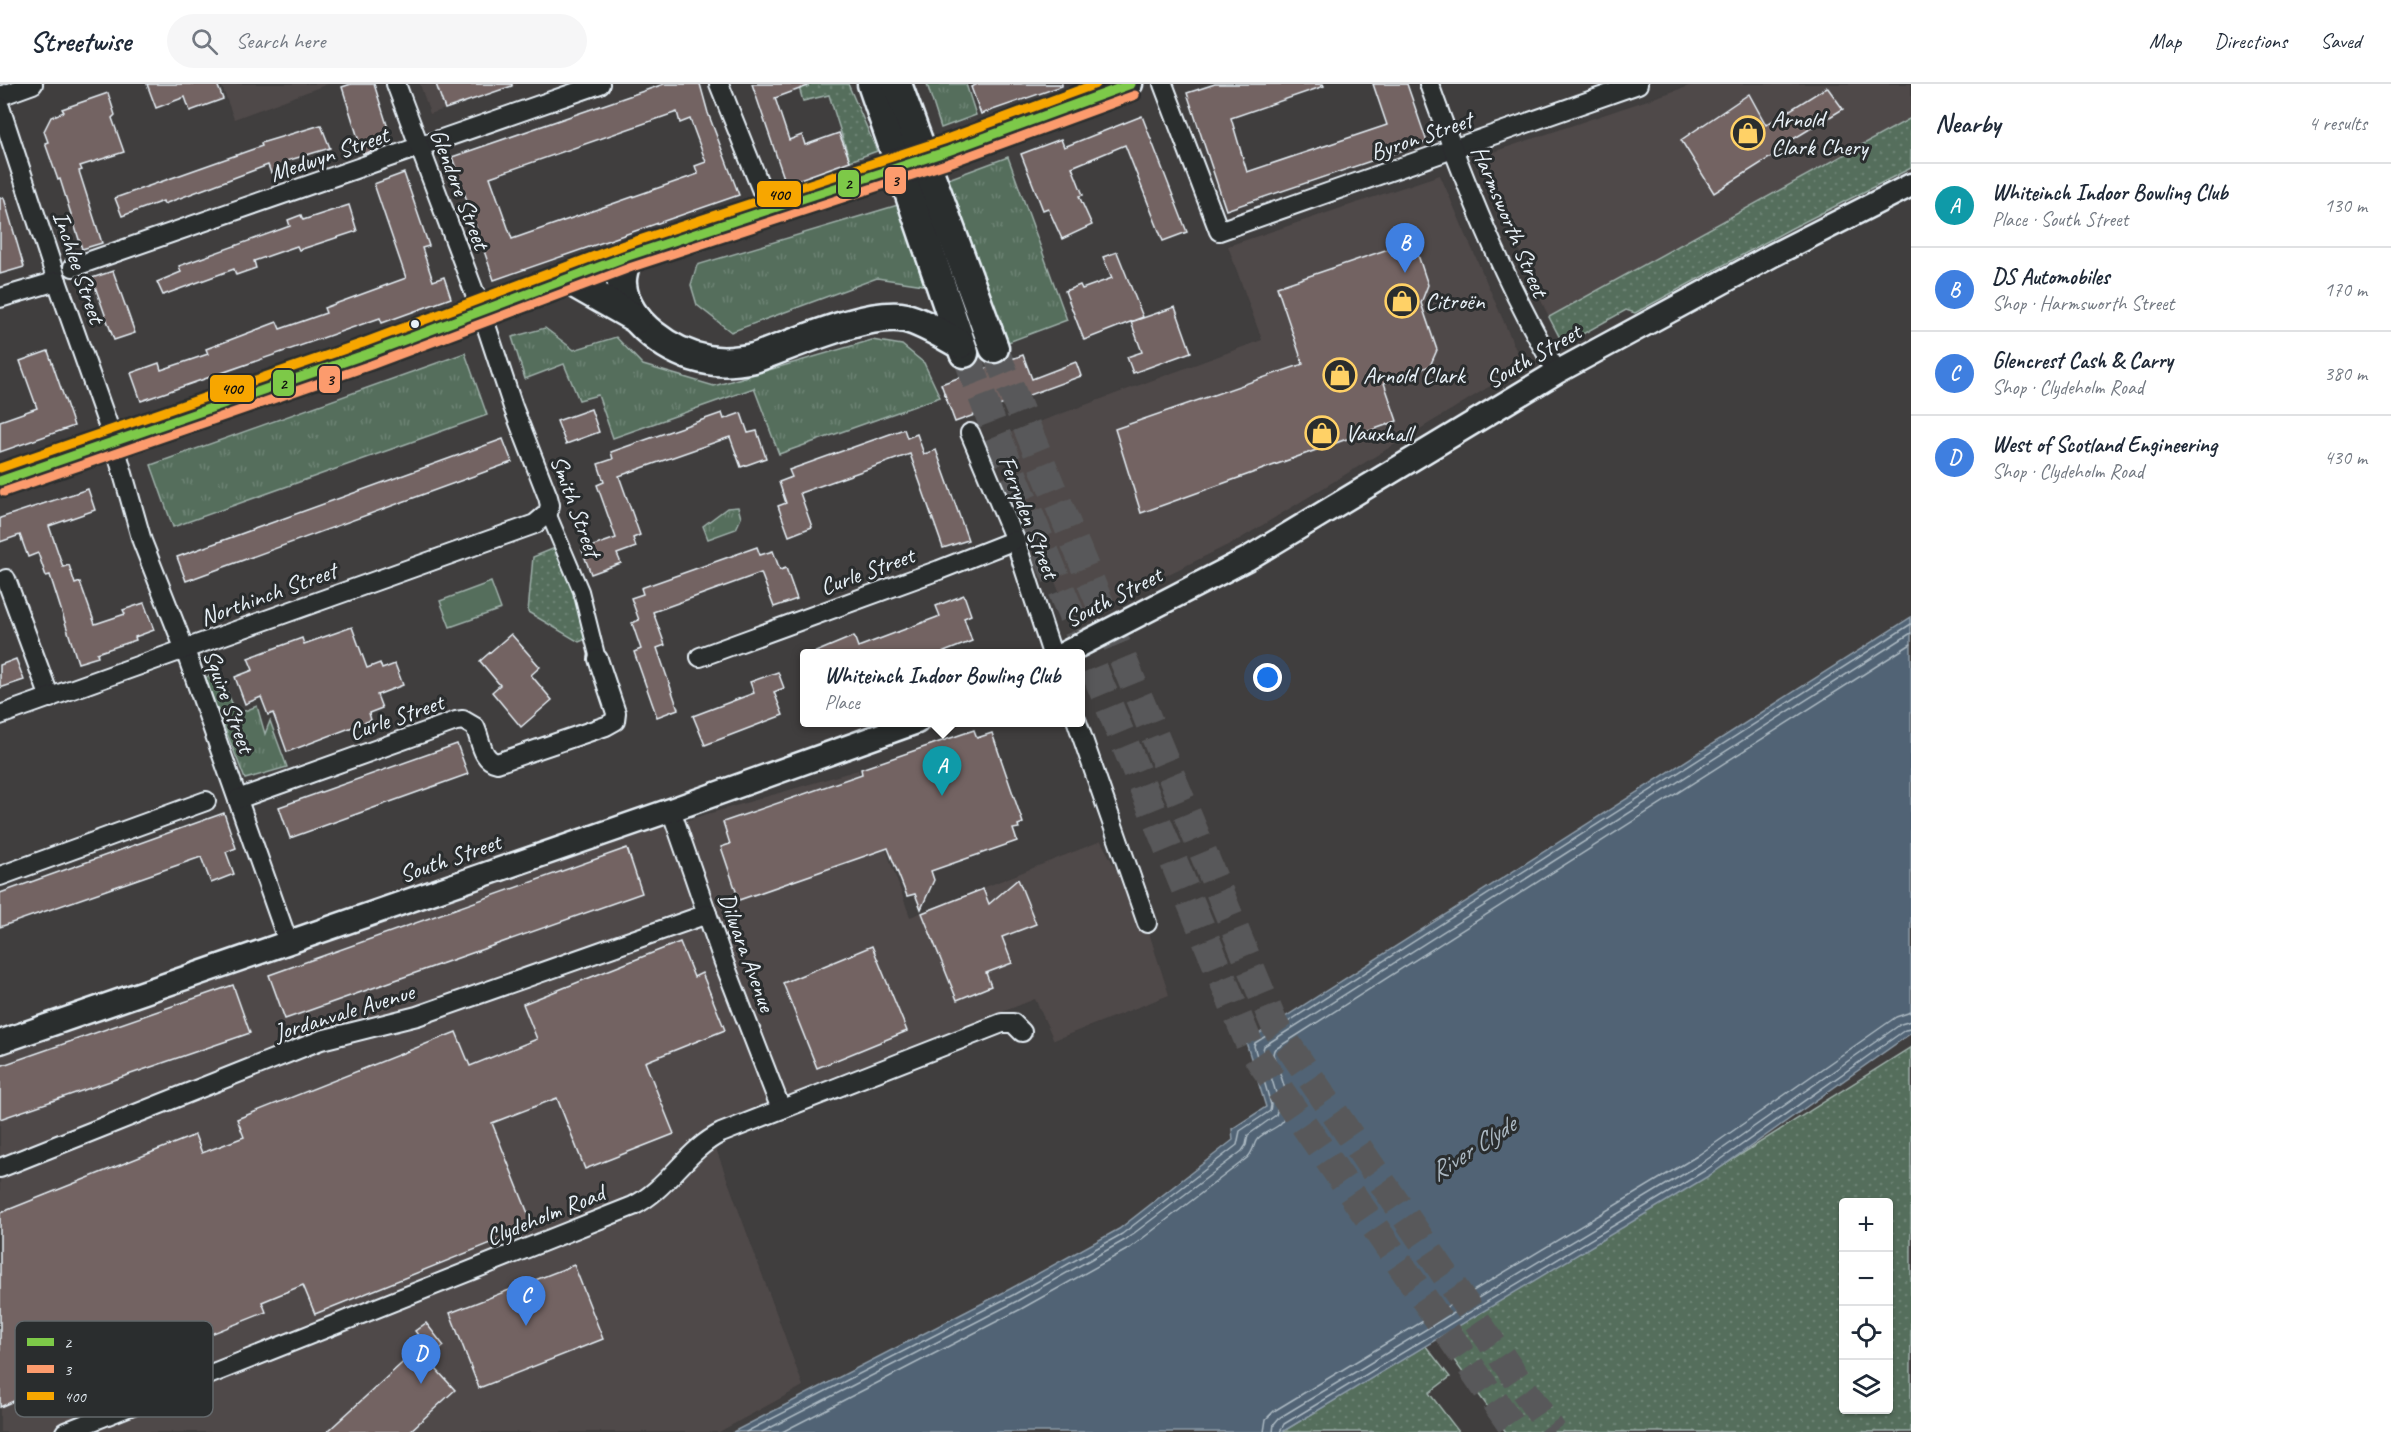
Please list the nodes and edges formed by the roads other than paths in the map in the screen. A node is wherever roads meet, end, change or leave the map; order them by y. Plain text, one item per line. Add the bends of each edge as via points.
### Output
1 (33, 84) edge
2 (396, 84) edge
3 (600, 84) edge
4 (719, 84) edge
5 (872, 84) edge
6 (897, 84) edge
7 (1131, 84) edge
8 (1163, 84) edge
9 (1429, 84) edge
10 (1638, 84) edge
11 (0, 96) edge
12 (0, 107) edge
13 (418, 148) junction
14 (1453, 150) junction
15 (1911, 185) edge
16 (770, 211) junction
17 (628, 256) junction
18 (73, 267) dead end
19 (567, 279) junction
20 (57, 281) junction
21 (0, 298) edge
22 (481, 310) junction
23 (637, 319) junction
24 (994, 348) tunnel mouth
25 (1557, 372) junction
26 (970, 433) dead end
27 (114, 442) junction
28 (0, 481) edge
29 (548, 513) junction
30 (1015, 540) junction
31 (6, 579) dead end
32 (1050, 649) edge
33 (1070, 649) edge
34 (185, 650) junction
35 (700, 657) dead end
36 (598, 658) joint
37 (50, 698) junction
38 (0, 715) edge
39 (615, 721) joint
40 (906, 727) edge
41 (1078, 727) edge
42 (238, 799) junction
43 (206, 801) dead end
44 (671, 810) junction
45 (0, 876) edge
46 (707, 914) junction
47 (1148, 923) dead end
48 (288, 942) junction
49 (1022, 1032) dead end
50 (0, 1042) edge
51 (782, 1109) junction
52 (0, 1168) edge
53 (213, 1373) edge
54 (103, 1417) edge
55 (65, 1432) edge

1 - 11 street
2 - 13 street, Glendore Street
3 - 13 street, Medwyn Street
4 - 16 street
5 - 23 main road via 963,351 925,325 906,318 877,316 754,358 708,360 662,340
6 - 24 main road
7 - 16 street, bridge
8 - 14 street, Byron Street via 1219,231
9 - 14 street, Harmsworth Street
10 - 14 street, Byron Street
12 - 20 street, Inchlee Street
13 - 18 street, Medwyn Street
13 - 22 street, Glendore Street
14 - 25 street, Harmsworth Street via 1499,263
15 - 25 street, South Street
16 - 17 street
17 - 19 street
17 - 23 main road via 622,284
19 - 22 street
19 - 23 main road
20 - 21 street
20 - 27 street, Inchlee Street
22 - 27 street
22 - 29 street, Smith Street via 548,497
25 - 33 street, South Street via 1242,562
26 - 30 street, Ferryden Street
27 - 28 street
27 - 34 street, Squire Street via 142,541
29 - 34 street, Northinch Street via 535,524
29 - 36 street, Smith Street via 582,591
30 - 32 street, Ferryden Street
30 - 35 street, Curle Street
31 - 37 street
34 - 37 street, Northinch Street
34 - 42 street, Squire Street
36 - 39 street, Smith Street via 616,713
37 - 38 street, Northinch Street
39 - 42 street, Curle Street via 497,763 486,757 475,726 456,721
40 - 44 street, South Street
41 - 47 street
42 - 48 street, Squire Street
43 - 45 street
44 - 46 street, Dilwara Avenue
44 - 48 street, South Street
46 - 51 street, Dilwara Avenue
46 - 52 street, Jordanvale Avenue via 417,1016 321,1040
48 - 50 street, South Street
49 - 51 street, Clydeholm Road via 1013,1023 1002,1023
51 - 53 street, Clydeholm Road via 713,1137 657,1191 633,1206
54 - 55 street, Clydeholm Road

